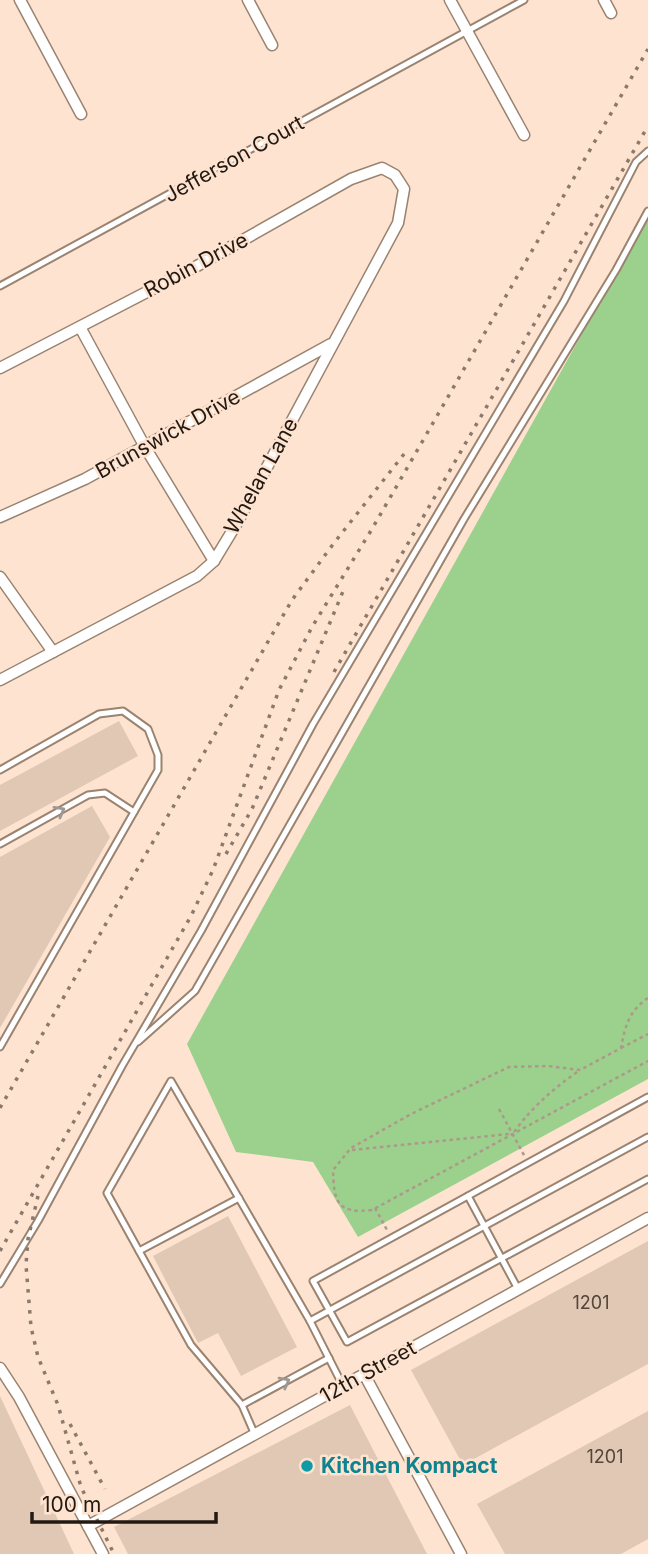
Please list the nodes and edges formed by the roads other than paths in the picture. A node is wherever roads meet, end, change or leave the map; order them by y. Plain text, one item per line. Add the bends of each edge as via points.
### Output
1 (20, 0) edge
2 (248, 0) edge
3 (450, 0) edge
4 (524, 0) edge
5 (604, 0) edge
6 (611, 13) dead end
7 (467, 31) junction
8 (272, 45) dead end
9 (81, 114) dead end
10 (524, 135) dead end
11 (648, 150) edge
12 (392, 172) joint
13 (648, 211) edge
14 (0, 286) edge
15 (80, 327) junction
16 (332, 344) junction
17 (0, 368) edge
18 (145, 447) junction
19 (0, 517) edge
20 (214, 561) junction
21 (0, 577) edge
22 (52, 652) junction
23 (0, 680) edge
24 (0, 770) edge
25 (134, 812) junction
26 (0, 844) edge
27 (133, 1046) junction
28 (0, 1047) edge
29 (648, 1097) edge
30 (648, 1137) edge
31 (648, 1180) edge
32 (468, 1196) junction
33 (239, 1198) junction
34 (648, 1219) edge
35 (485, 1226) junction
36 (139, 1251) junction
37 (502, 1258) junction
38 (0, 1284) edge
39 (518, 1290) junction
40 (330, 1311) junction
41 (310, 1321) junction
42 (328, 1359) junction
43 (0, 1368) edge
44 (364, 1374) junction
45 (343, 1386) junction
46 (242, 1405) junction
47 (255, 1435) junction
48 (88, 1526) junction
49 (103, 1554) edge
50 (461, 1554) edge

1 - 9 street
2 - 8 street
3 - 7 street
4 - 7 lane, Jefferson Court
5 - 6 street
7 - 10 street
7 - 14 lane, Jefferson Court
11 - 27 lane via 636,162 564,301 313,724
12 - 15 street, Robin Drive via 376,169 351,179
12 - 16 street, Whelan Lane via 404,188 398,223
13 - 27 lane via 464,519 202,980
15 - 17 street, Robin Drive
15 - 18 street
16 - 18 street, Brunswick Drive
16 - 20 street, Whelan Lane
18 - 19 street, Brunswick Drive via 85,480
18 - 20 street
20 - 22 street, Whelan Lane via 197,576
21 - 22 street
22 - 23 street, Whelan Lane
24 - 25 lane via 99,713 123,711 148,729 158,755 158,770
26 -> 25 lane via 88,795 106,793
25 - 28 lane
27 - 38 lane
29 - 32 lane
30 - 35 lane
31 - 37 lane
32 - 35 lane
32 - 40 lane via 313,1281
33 - 36 lane
33 - 36 lane via 172,1081 107,1193
33 - 41 lane
34 - 39 street, 12th Street
35 - 37 lane
35 - 40 lane
36 - 46 lane via 191,1345
37 - 39 lane
37 - 40 lane via 347,1342
39 - 44 street, 12th Street
40 - 41 lane
41 - 42 lane
42 - 45 lane
46 -> 42 lane
43 - 48 street
44 - 45 street, 12th Street
44 - 50 street
45 - 47 street, 12th Street
46 - 47 lane
47 - 48 street, 12th Street
48 - 49 street

